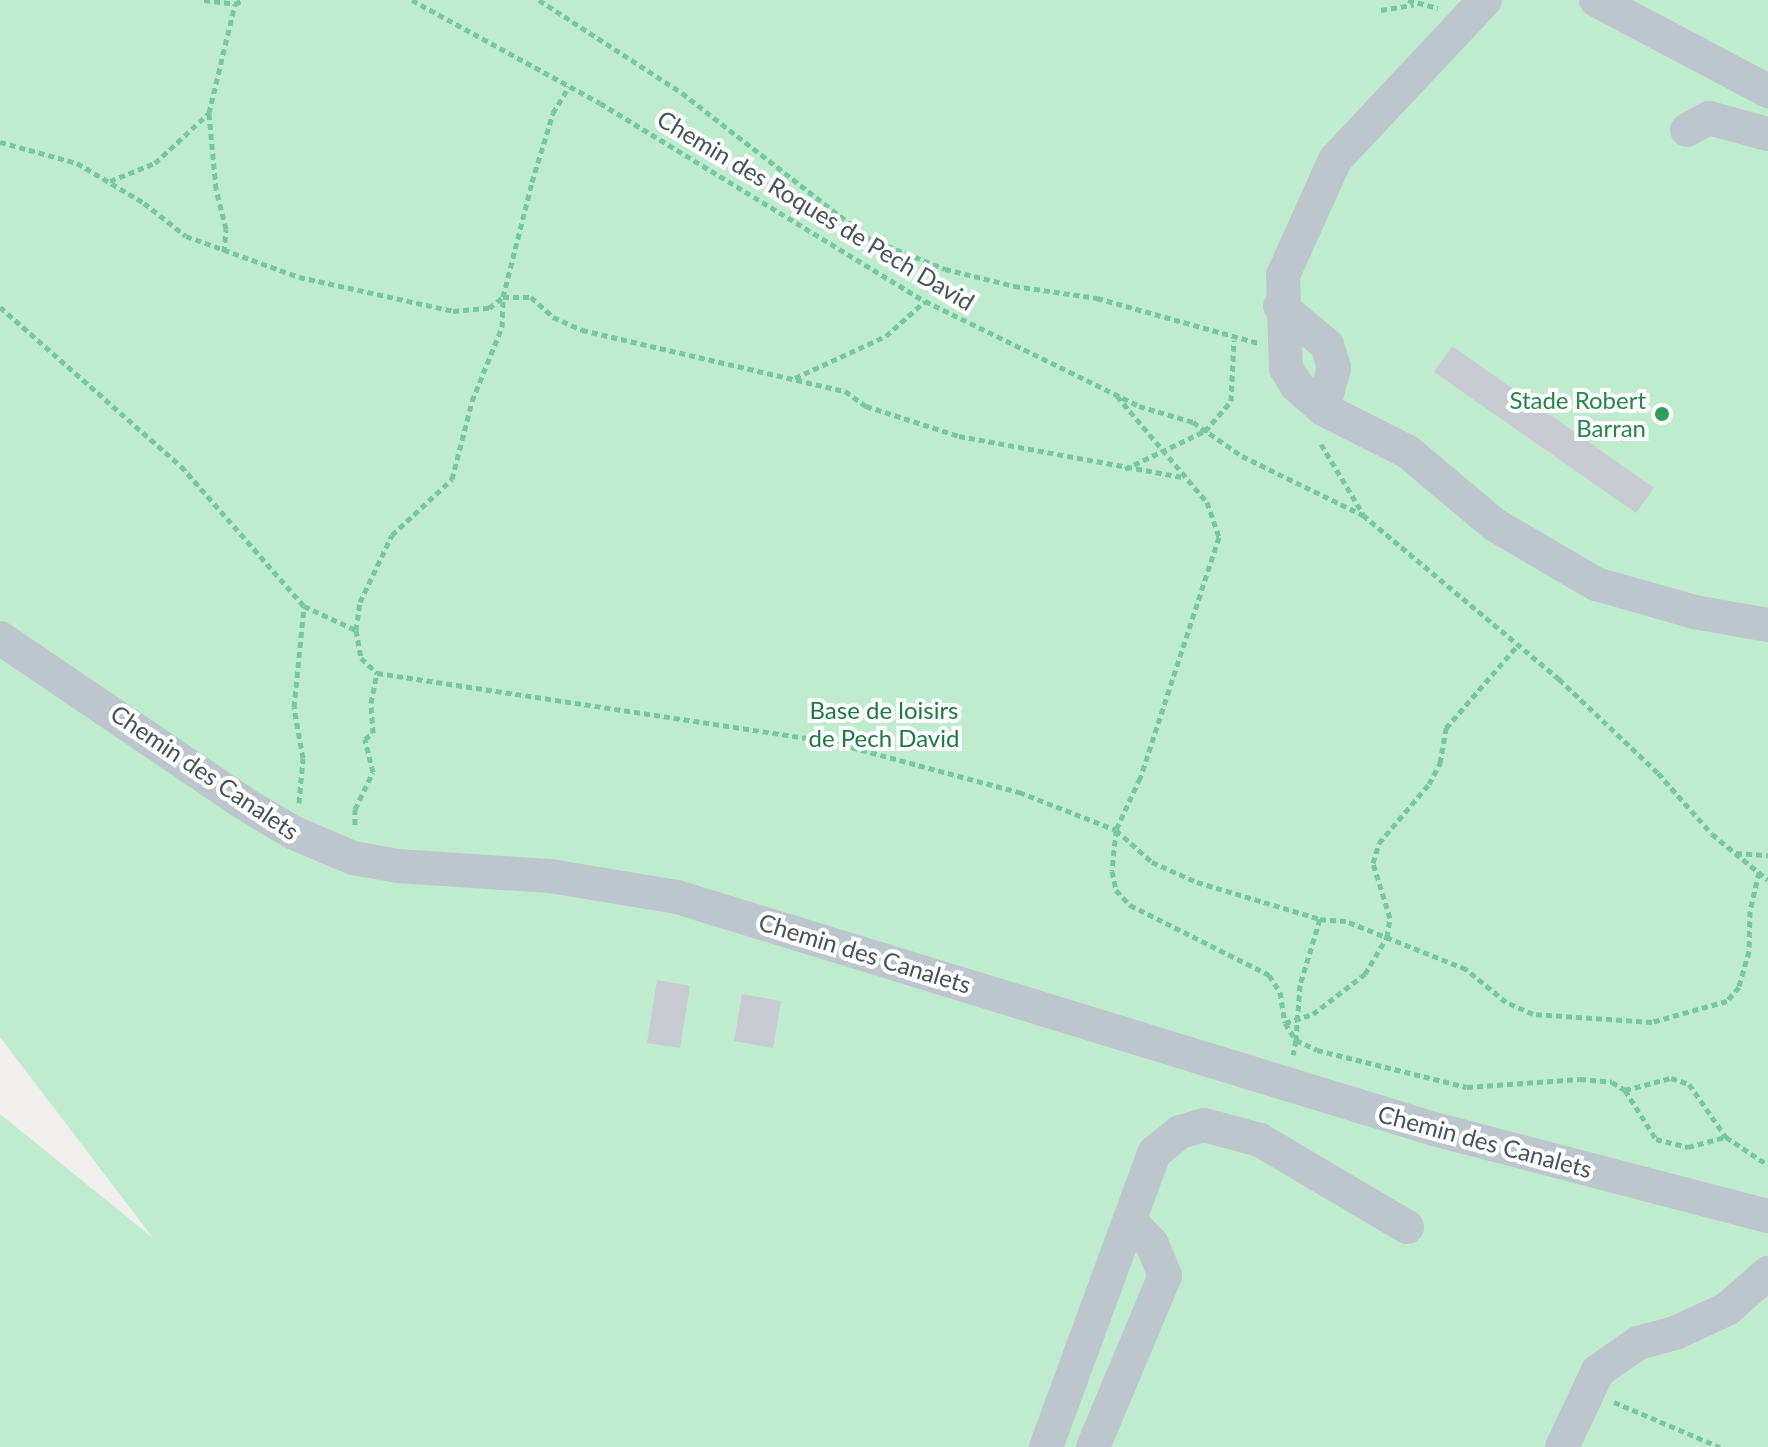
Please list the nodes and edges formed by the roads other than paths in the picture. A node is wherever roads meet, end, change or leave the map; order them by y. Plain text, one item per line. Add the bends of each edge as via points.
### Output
1 (1485, 0) edge
2 (1596, 0) edge
3 (1768, 91) edge
4 (1687, 130) dead end
5 (1768, 134) edge
6 (1280, 306) junction
7 (1323, 409) junction
8 (1768, 625) edge
9 (0, 638) edge
10 (1768, 1216) edge
11 (1131, 1222) junction
12 (1407, 1227) dead end
13 (1768, 1273) edge
14 (1046, 1447) edge
15 (1093, 1447) edge
16 (1562, 1447) edge

1 - 6 street via 1335,160 1283,275
2 - 3 street
4 - 5 street via 1709,118
6 - 7 street via 1292,377
6 - 7 street via 1327,345 1334,368
7 - 8 street via 1408,452 1495,525 1596,584 1694,612
9 - 10 street, Chemin des Canalets via 292,832 353,858 550,876 677,897 1434,1129
11 - 12 street via 1154,1153 1180,1132 1204,1125 1260,1140
11 - 14 street
11 - 15 street via 1152,1244 1165,1276
13 - 16 street via 1727,1309 1638,1343 1598,1371

